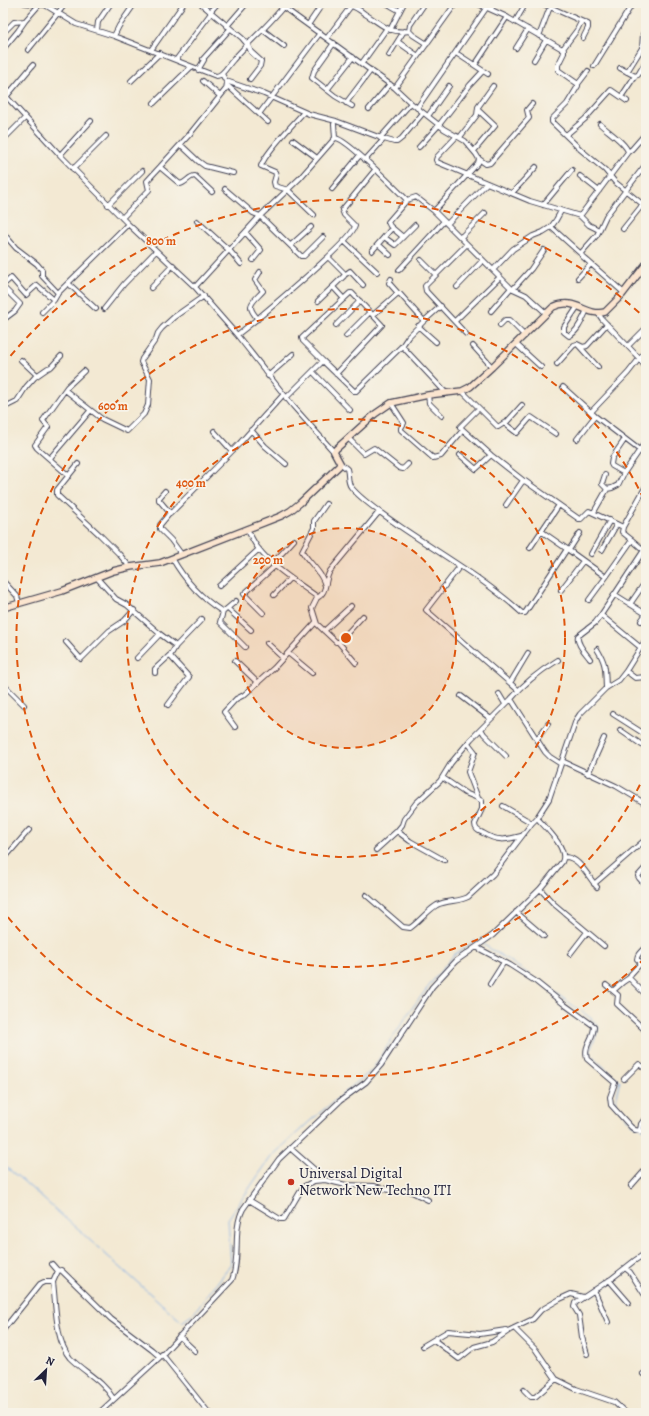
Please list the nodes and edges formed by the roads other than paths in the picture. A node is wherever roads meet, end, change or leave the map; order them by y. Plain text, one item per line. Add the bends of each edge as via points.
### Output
1 (26, 3) edge
2 (66, 3) edge
3 (111, 3) edge
4 (135, 3) edge
5 (184, 3) edge
6 (200, 3) edge
7 (218, 3) edge
8 (247, 3) edge
9 (286, 3) edge
10 (323, 3) edge
11 (345, 3) edge
12 (386, 3) edge
13 (404, 3) edge
14 (425, 3) edge
15 (456, 3) edge
16 (476, 3) edge
17 (494, 3) edge
18 (526, 3) edge
19 (541, 3) edge
20 (633, 3) edge
21 (42, 4) edge
22 (351, 6) junction
23 (283, 7) junction
24 (550, 7) junction
25 (489, 8) junction
26 (400, 11) junction
27 (211, 12) junction
28 (58, 13) junction
29 (507, 17) junction
30 (25, 21) junction
31 (515, 22) junction
32 (582, 22) junction
33 (308, 25) junction
34 (229, 28) junction
35 (388, 29) junction
36 (528, 29) junction
37 (646, 29) edge
38 (97, 30) junction
39 (263, 30) junction
40 (404, 31) junction
41 (409, 31) junction
42 (3, 33) edge
43 (320, 33) junction
44 (114, 36) junction
45 (538, 36) junction
46 (327, 38) junction
47 (583, 38) dead end
48 (546, 40) junction
49 (398, 42) junction
50 (334, 43) junction
51 (427, 44) junction
52 (248, 45) junction
53 (284, 46) dead end
54 (516, 48) dead end
55 (3, 49) edge
56 (28, 50) dead end
57 (151, 50) junction
58 (562, 50) junction
59 (160, 53) junction
60 (456, 53) junction
61 (389, 55) dead end
62 (418, 56) junction
63 (353, 57) junction
64 (176, 60) junction
65 (534, 60) dead end
66 (646, 62) edge
67 (362, 63) junction
68 (33, 65) dead end
69 (475, 65) junction
70 (594, 66) dead end
71 (191, 67) junction
72 (620, 68) dead end
73 (198, 70) junction
74 (371, 70) junction
75 (483, 70) junction
76 (588, 71) dead end
77 (627, 72) junction
78 (222, 74) junction
79 (488, 74) dead end
80 (635, 76) junction
81 (250, 79) dead end
82 (226, 80) junction
83 (131, 81) dead end
84 (203, 81) dead end
85 (390, 84) junction
86 (578, 84) junction
87 (228, 86) junction
88 (449, 86) dead end
89 (493, 86) dead end
90 (395, 88) junction
91 (327, 90) junction
92 (5, 95) edge
93 (220, 96) junction
94 (272, 97) junction
95 (621, 97) junction
96 (626, 101) dead end
97 (154, 103) dead end
98 (346, 103) junction
99 (410, 103) junction
100 (532, 104) dead end
101 (352, 106) dead end
102 (417, 108) junction
103 (368, 109) dead end
104 (478, 110) junction
105 (304, 112) junction
106 (424, 113) junction
107 (259, 114) junction
108 (428, 116) junction
109 (26, 118) junction
110 (91, 121) dead end
111 (268, 122) dead end
112 (334, 124) dead end
113 (600, 124) dead end
114 (439, 125) junction
115 (646, 133) edge
116 (566, 135) junction
117 (106, 136) dead end
118 (458, 137) junction
119 (335, 138) junction
120 (382, 139) junction
121 (3, 140) edge
122 (293, 140) dead end
123 (181, 144) junction
124 (419, 148) dead end
125 (474, 151) junction
126 (628, 152) junction
127 (60, 155) junction
128 (360, 155) junction
129 (317, 158) junction
130 (365, 160) junction
131 (479, 160) junction
132 (646, 164) edge
133 (536, 167) dead end
134 (161, 168) junction
135 (74, 169) junction
136 (375, 170) junction
137 (572, 170) dead end
138 (142, 171) dead end
139 (233, 174) dead end
140 (467, 175) junction
141 (580, 176) dead end
142 (610, 176) junction
143 (487, 183) junction
144 (332, 189) dead end
145 (226, 190) dead end
146 (288, 190) junction
147 (599, 191) junction
148 (626, 191) junction
149 (212, 192) dead end
150 (512, 193) junction
151 (407, 200) junction
152 (108, 205) junction
153 (543, 205) junction
154 (645, 205) edge
155 (434, 211) junction
156 (561, 211) junction
157 (485, 213) dead end
158 (314, 215) dead end
159 (260, 216) junction
160 (580, 216) junction
161 (122, 218) junction
162 (197, 221) dead end
163 (446, 223) junction
164 (128, 224) junction
165 (415, 225) dead end
166 (311, 227) dead end
167 (551, 227) junction
168 (392, 228) junction
169 (623, 229) dead end
170 (599, 230) junction
171 (3, 233) edge
172 (246, 233) junction
173 (323, 237) dead end
174 (384, 237) junction
175 (403, 237) junction
176 (461, 237) junction
177 (344, 241) junction
178 (378, 244) junction
179 (467, 244) junction
180 (291, 245) junction
181 (544, 250) dead end
182 (156, 251) junction
183 (230, 251) junction
184 (372, 251) dead end
185 (580, 254) junction
186 (390, 255) dead end
187 (328, 257) junction
188 (253, 260) dead end
189 (421, 260) dead end
190 (483, 260) junction
191 (241, 264) dead end
192 (591, 264) junction
193 (646, 264) edge
194 (173, 265) junction
195 (399, 270) dead end
196 (493, 270) junction
197 (260, 272) dead end
198 (377, 272) dead end
199 (345, 274) junction
200 (436, 275) junction
201 (500, 276) junction
202 (578, 278) dead end
203 (391, 279) dead end
204 (68, 283) junction
205 (363, 285) dead end
206 (3, 286) edge
207 (195, 287) junction
208 (333, 287) junction
209 (457, 287) dead end
210 (151, 288) dead end
211 (512, 289) junction
212 (624, 292) junction
213 (58, 293) junction
214 (397, 293) junction
215 (204, 296) junction
216 (344, 299) junction
217 (54, 300) junction
218 (318, 301) dead end
219 (360, 301) junction
220 (440, 306) junction
221 (96, 309) dead end
222 (104, 309) dead end
223 (577, 309) junction
224 (587, 310) junction
225 (491, 311) dead end
226 (42, 312) dead end
227 (598, 313) junction
228 (372, 314) junction
229 (547, 314) junction
230 (584, 316) junction
231 (258, 319) junction
232 (3, 320) edge
233 (424, 321) junction
234 (455, 321) junction
235 (607, 324) junction
236 (336, 325) dead end
237 (500, 325) dead end
238 (418, 326) junction
239 (646, 328) edge
240 (466, 334) dead end
241 (238, 336) junction
242 (346, 336) dead end
243 (525, 336) junction
244 (436, 342) dead end
245 (516, 344) junction
246 (577, 344) junction
247 (402, 346) junction
248 (473, 346) dead end
249 (628, 346) junction
250 (646, 350) edge
251 (293, 354) dead end
252 (61, 356) dead end
253 (639, 358) junction
254 (21, 360) dead end
255 (323, 361) junction
256 (557, 364) dead end
257 (492, 367) junction
258 (541, 367) dead end
259 (598, 367) dead end
260 (646, 368) edge
261 (84, 371) dead end
262 (313, 372) junction
263 (336, 374) junction
264 (37, 376) junction
265 (268, 376) junction
266 (564, 387) dead end
267 (65, 390) junction
268 (462, 390) junction
269 (446, 393) junction
270 (428, 395) junction
271 (284, 397) junction
272 (391, 403) junction
273 (522, 405) dead end
274 (3, 408) edge
275 (479, 408) junction
276 (350, 410) dead end
277 (90, 411) junction
278 (591, 412) junction
279 (442, 416) dead end
280 (595, 416) junction
281 (505, 424) junction
282 (250, 430) junction
283 (463, 430) junction
284 (214, 431) dead end
285 (556, 434) dead end
286 (348, 438) junction
287 (577, 439) dead end
288 (625, 439) junction
289 (646, 442) edge
290 (640, 450) junction
291 (232, 451) junction
292 (334, 452) junction
293 (460, 455) dead end
294 (491, 455) junction
295 (646, 455) edge
296 (50, 459) junction
297 (340, 463) junction
298 (78, 464) dead end
299 (286, 464) dead end
300 (408, 464) dead end
301 (624, 473) junction
302 (605, 475) dead end
303 (69, 476) junction
304 (524, 481) junction
305 (646, 486) edge
306 (607, 489) junction
307 (165, 491) dead end
308 (326, 504) dead end
309 (506, 505) dead end
310 (559, 505) junction
311 (379, 512) junction
312 (594, 512) junction
313 (170, 514) junction
314 (610, 520) junction
315 (617, 524) junction
316 (623, 527) junction
317 (247, 529) junction
318 (541, 531) junction
319 (580, 533) dead end
320 (294, 540) dead end
321 (632, 540) junction
322 (530, 548) dead end
323 (259, 549) junction
324 (568, 550) junction
325 (602, 550) dead end
326 (645, 550) edge
327 (591, 554) dead end
328 (182, 555) junction
329 (172, 558) junction
330 (583, 561) junction
331 (275, 564) junction
332 (460, 566) junction
333 (130, 567) junction
334 (606, 577) junction
335 (97, 578) junction
336 (290, 578) junction
337 (3, 581) edge
338 (646, 581) edge
339 (219, 586) dead end
340 (561, 590) dead end
341 (614, 594) junction
342 (274, 595) dead end
343 (319, 597) junction
344 (589, 600) dead end
345 (236, 601) dead end
346 (19, 603) junction
347 (630, 604) junction
348 (351, 606) dead end
349 (3, 608) edge
350 (228, 609) junction
351 (134, 610) junction
352 (223, 612) junction
353 (263, 613) dead end
354 (646, 614) edge
355 (601, 615) junction
356 (363, 616) dead end
357 (202, 619) dead end
358 (641, 621) dead end
359 (316, 622) junction
360 (251, 630) dead end
361 (324, 631) junction
362 (160, 634) junction
363 (646, 639) edge
364 (66, 642) dead end
365 (267, 643) dead end
366 (339, 643) junction
367 (176, 646) junction
368 (245, 647) dead end
369 (640, 647) junction
370 (597, 649) dead end
371 (288, 653) junction
372 (528, 653) dead end
373 (170, 655) junction
374 (137, 658) dead end
375 (283, 658) junction
376 (590, 659) dead end
377 (558, 660) dead end
378 (235, 661) dead end
379 (356, 663) dead end
380 (626, 671) junction
381 (155, 673) dead end
382 (312, 673) dead end
383 (646, 677) edge
384 (258, 683) junction
385 (510, 683) junction
386 (3, 684) edge
387 (606, 688) junction
388 (518, 690) junction
389 (499, 694) dead end
390 (461, 696) dead end
391 (510, 699) junction
392 (506, 704) junction
393 (24, 705) dead end
394 (168, 705) dead end
395 (613, 714) dead end
396 (491, 719) junction
397 (548, 724) dead end
398 (235, 727) dead end
399 (481, 729) junction
400 (620, 730) dead end
401 (646, 735) edge
402 (604, 738) dead end
403 (537, 739) junction
404 (646, 743) edge
405 (468, 744) junction
406 (506, 756) dead end
407 (561, 762) junction
408 (588, 774) junction
409 (443, 778) junction
410 (478, 798) junction
411 (646, 804) edge
412 (503, 806) dead end
413 (537, 818) junction
414 (532, 823) junction
415 (29, 830) dead end
416 (397, 831) junction
417 (522, 836) junction
418 (646, 839) edge
419 (376, 850) dead end
420 (564, 857) junction
421 (3, 860) edge
422 (444, 860) dead end
423 (646, 867) edge
424 (646, 886) edge
425 (540, 889) junction
426 (366, 895) dead end
427 (516, 912) junction
428 (587, 932) junction
429 (544, 936) dead end
430 (604, 946) dead end
431 (476, 947) junction
432 (646, 947) edge
433 (570, 954) dead end
434 (504, 962) junction
435 (641, 963) junction
436 (646, 967) edge
437 (629, 978) junction
438 (490, 984) dead end
439 (606, 985) dead end
440 (614, 990) junction
441 (644, 993) dead end
442 (646, 1032) edge
443 (646, 1069) edge
444 (624, 1079) dead end
445 (646, 1117) edge
446 (640, 1129) junction
447 (646, 1134) edge
448 (290, 1148) junction
449 (646, 1169) edge
450 (314, 1181) junction
451 (631, 1186) dead end
452 (249, 1200) junction
453 (428, 1200) dead end
454 (646, 1253) edge
455 (52, 1264) dead end
456 (625, 1268) junction
457 (58, 1271) junction
458 (609, 1280) junction
459 (53, 1282) junction
460 (594, 1290) junction
461 (644, 1294) dead end
462 (583, 1297) junction
463 (629, 1303) dead end
464 (608, 1322) dead end
465 (512, 1329) junction
466 (3, 1330) edge
467 (179, 1336) junction
468 (434, 1340) junction
469 (423, 1346) dead end
470 (195, 1351) dead end
471 (587, 1354) dead end
472 (161, 1356) junction
473 (556, 1379) junction
474 (524, 1390) dead end
475 (113, 1398) junction
476 (99, 1413) edge
477 (210, 1413) edge
478 (626, 1413) edge

1 - 21 street
2 - 28 street
3 - 38 street via 98,22
4 - 44 street
5 - 57 street
6 - 27 street
7 - 27 street
8 - 34 street
9 - 23 street
10 - 33 street
11 - 22 street
12 - 26 street
13 - 26 street
14 - 41 street
15 - 51 street
16 - 25 street
17 - 25 street
18 - 31 street
19 - 24 street
20 - 70 street
21 - 28 street
21 - 30 street
22 - 35 street
22 - 46 street
23 - 33 street
23 - 39 street
24 - 32 street
24 - 45 street
25 - 29 street
25 - 60 street
26 - 35 street
27 - 34 street
27 - 64 street
28 - 38 street via 76,24
28 - 56 street
29 - 31 street
29 - 69 street
30 - 42 street via 14,22
30 - 55 street
31 - 36 street
32 - 47 street via 588,24
32 - 58 street
33 - 43 street
34 - 52 street
34 - 73 street
35 - 40 street
35 - 67 street
36 - 45 street
36 - 54 street
37 - 77 street via 642,48
38 - 44 street
39 - 52 street
39 - 53 street
40 - 41 street
40 - 49 street
41 - 51 street
43 - 46 street
43 - 94 street
44 - 57 street
45 - 48 street
46 - 50 street
48 - 58 street
48 - 65 street
49 - 61 street
49 - 62 street
50 - 63 street
50 - 91 street via 312,75 314,80
51 - 62 street
52 - 78 street
52 - 81 street via 251,52 262,62
57 - 59 street
58 - 86 street via 564,53 558,70
59 - 64 street
59 - 83 street
60 - 69 street
60 - 102 street
62 - 90 street
63 - 67 street
63 - 91 street
64 - 71 street
66 - 80 street
67 - 74 street
68 - 92 street
69 - 75 street
71 - 73 street
71 - 97 street
72 - 77 street
73 - 78 street via 216,76
74 - 85 street
74 - 98 street
75 - 79 street
75 - 114 street
76 - 86 street
77 - 80 street
78 - 82 street
80 - 95 street
82 - 87 street
82 - 94 street
84 - 93 street
85 - 90 street
85 - 103 street
86 - 116 street via 567,104 551,120
87 - 93 street
87 - 107 street
88 - 108 street
89 - 104 street
90 - 99 street
91 - 98 street
92 - 109 street
93 - 123 street
94 - 105 street
94 - 107 street
95 - 96 street
95 - 116 street via 611,90 585,119
98 - 101 street
99 - 102 street
99 - 120 street
100 - 131 street via 527,110 529,118 490,163 486,164
102 - 106 street
104 - 118 street via 477,115
104 - 125 street via 495,126
105 - 120 street via 347,124
105 - 146 street via 261,164 262,167 275,172 275,186
106 - 108 street
106 - 120 street via 400,140 394,142
107 - 111 street
108 - 114 street
109 - 121 street
109 - 127 street
110 - 127 street
112 - 119 street
113 - 126 street via 623,144
114 - 118 street
114 - 124 street
115 - 126 street
116 - 142 street
117 - 135 street
118 - 125 street
118 - 140 street via 436,160
119 - 128 street
119 - 129 street
120 - 130 street
122 - 129 street
123 - 134 street
123 - 139 street via 205,166
125 - 131 street
126 - 142 street
127 - 135 street
128 - 130 street
128 - 144 street
129 - 146 street
130 - 136 street
131 - 140 street
132 - 148 street
133 - 150 street
134 - 149 street via 180,184 195,176
134 - 161 street via 147,182 149,190
135 - 152 street
136 - 151 street
136 - 177 street via 342,210 354,226
137 - 153 street
138 - 152 street
140 - 143 street
140 - 155 street
141 - 147 street
142 - 147 street
142 - 148 street
143 - 150 street
143 - 163 street
145 - 159 street via 252,213
146 - 158 street
146 - 159 street
147 - 160 street
148 - 154 street
148 - 170 street via 606,216
150 - 153 street
151 - 155 street via 416,197
151 - 168 street via 388,221
152 - 161 street
153 - 156 street
154 - 169 street
155 - 163 street
156 - 160 street
156 - 167 street
157 - 176 street
159 - 172 street
159 - 180 street
160 - 170 street
161 - 164 street
162 - 183 street
163 - 176 street
163 - 195 street
164 - 182 street
164 - 204 street
165 - 175 street
166 - 180 street
167 - 185 street
167 - 196 street via 513,249
168 - 174 street
168 - 175 street
170 - 185 street
171 - 213 street via 14,246 37,264 42,276
172 - 183 street
172 - 188 street via 261,250
173 - 180 street via 303,256
174 - 175 street via 395,244
174 - 178 street
176 - 179 street
177 - 187 street
177 - 198 street
178 - 184 street
178 - 186 street
179 - 190 street
179 - 200 street
181 - 211 street via 531,270
182 - 194 street
182 - 222 street
183 - 191 street
183 - 207 street
185 - 192 street
187 - 199 street
187 - 231 street
189 - 200 street
190 - 196 street
190 - 209 street
192 - 202 street
192 - 212 street
193 - 212 street
194 - 207 street
194 - 210 street
196 - 201 street
197 - 231 street via 255,280 263,291 251,305 252,312
199 - 205 street via 350,271
199 - 208 street
200 - 220 street via 425,288
201 - 211 street
201 - 234 street
203 - 214 street via 389,283
204 - 213 street
204 - 221 street
206 - 217 street via 11,278 26,295 37,285
206 - 232 street via 20,304
207 - 215 street
208 - 216 street
208 - 218 street
211 - 225 street
211 - 229 street via 526,295
212 - 227 street via 605,312
213 - 217 street
214 - 228 street
214 - 233 street
215 - 241 street
215 - 277 street via 162,328 141,361 150,379 148,405 144,414 129,430 125,431
216 - 219 street via 351,293
216 - 255 street via 302,338
217 - 226 street
219 - 228 street
219 - 236 street
220 - 233 street
220 - 234 street
223 - 224 street
223 - 229 street via 566,303 559,304
223 - 230 street
223 - 230 street via 564,327 564,332 569,336 572,334
224 - 227 street
224 - 230 street
227 - 235 street
228 - 242 street
228 - 263 street via 382,325
229 - 243 street
231 - 241 street
233 - 238 street
234 - 240 street
235 - 246 street via 587,346
235 - 249 street
237 - 243 street via 509,320
238 - 244 street
238 - 247 street
239 - 249 street
241 - 265 street
243 - 245 street
245 - 257 street
245 - 258 street
246 - 256 street
246 - 259 street
247 - 263 street via 356,391
247 - 269 street
248 - 257 street
249 - 253 street
250 - 253 street
251 - 265 street
252 - 264 street via 51,367
253 - 260 street
253 - 278 street
254 - 264 street
255 - 262 street
255 - 263 street
257 - 268 street
261 - 267 street
262 - 271 street
262 - 276 street
264 - 274 street via 26,386 17,401
265 - 271 street
266 - 278 street
267 - 277 street
267 - 296 street via 44,419 48,428 35,445
268 - 269 street
268 - 275 street
269 - 270 street
270 - 272 street
270 - 279 street via 429,403
271 - 282 street
271 - 292 street
272 - 283 street via 404,423 401,430 433,458 441,456
272 - 286 street
273 - 281 street
275 - 281 street via 498,427
275 - 283 street via 460,427
277 - 296 street
278 - 280 street
280 - 287 street
280 - 288 street
281 - 285 street via 517,433 532,416
282 - 291 street
282 - 299 street
283 - 294 street
284 - 291 street
286 - 292 street
286 - 300 street via 364,454 374,448 400,469
288 - 290 street
288 - 301 street via 612,458 611,464
289 - 290 street
290 - 295 street
290 - 301 street
291 - 313 street
292 - 297 street
293 - 294 street via 476,469
294 - 304 street
296 - 303 street
297 - 311 street via 347,469 350,486
297 - 317 street via 290,511
298 - 303 street
301 - 306 street via 618,484
302 - 306 street via 602,484
303 - 333 street via 56,495 100,535
304 - 309 street
304 - 310 street
305 - 316 street
306 - 312 street
307 - 313 street via 159,499
308 - 343 street via 314,521 314,528 302,551 324,583
310 - 312 street via 579,519 587,511
310 - 318 street
311 - 332 street
311 - 343 street via 330,571 326,578 326,588
312 - 314 street
313 - 328 street via 160,525 160,529
314 - 315 street
314 - 327 street
315 - 316 street
315 - 325 street
316 - 321 street via 622,532
317 - 323 street
317 - 328 street
318 - 322 street
318 - 324 street
319 - 324 street
320 - 331 street
321 - 326 street
321 - 334 street
323 - 331 street
323 - 339 street
324 - 330 street
324 - 332 street via 523,613 493,588
326 - 341 street
328 - 329 street
329 - 333 street via 155,564
329 - 352 street via 192,588
330 - 334 street
330 - 340 street
331 - 336 street
331 - 353 street via 244,594
332 - 385 street via 426,610
333 - 335 street
334 - 344 street
335 - 346 street
335 - 351 street via 116,600
336 - 342 street
336 - 343 street
337 - 346 street via 17,596
338 - 347 street
341 - 347 street
341 - 355 street
343 - 359 street via 312,608
345 - 350 street
346 - 349 street
347 - 354 street
348 - 361 street
350 - 352 street
350 - 360 street
351 - 362 street
351 - 364 street via 81,658
352 - 368 street via 220,622
354 - 358 street
355 - 369 street
355 - 376 street via 577,639
356 - 366 street
357 - 367 street
359 - 361 street
359 - 371 street
361 - 366 street
362 - 367 street
362 - 374 street
363 - 369 street
365 - 375 street
366 - 379 street
367 - 373 street
369 - 380 street
370 - 387 street via 604,660
371 - 375 street
371 - 382 street
372 - 385 street
373 - 381 street via 156,668
373 - 394 street via 189,677
375 - 384 street
377 - 388 street
378 - 384 street
380 - 383 street via 635,678
380 - 387 street via 619,680
384 - 398 street via 236,699 224,712
385 - 388 street
386 - 393 street
387 - 407 street via 576,720
388 - 391 street
389 - 392 street
390 - 396 street
391 - 392 street
391 - 403 street
392 - 396 street
395 - 401 street
396 - 399 street
397 - 403 street
399 - 405 street
399 - 406 street
400 - 404 street via 642,745
402 - 408 street
403 - 407 street via 550,757
405 - 409 street via 451,763
405 - 410 street via 475,752 468,772
407 - 408 street
407 - 413 street via 549,799
408 - 411 street via 616,786
409 - 410 street via 465,793
409 - 416 street via 416,803
410 - 417 street via 482,806 475,824 477,830 500,840
412 - 414 street
413 - 414 street
413 - 420 street via 559,844
414 - 417 street
415 - 421 street
416 - 419 street
416 - 422 street
417 - 426 street via 493,874 468,897 437,905 410,928 403,927
418 - 420 street via 595,886 577,863 571,858
420 - 425 street
423 - 424 street via 638,876
425 - 427 street
425 - 428 street
427 - 429 street
427 - 431 street via 493,935
428 - 430 street
428 - 433 street
431 - 434 street
431 - 448 street via 456,960 432,987 381,1065 366,1082 340,1101
432 - 435 street via 637,957
434 - 438 street
434 - 446 street via 535,981 594,1026 586,1049 587,1059 615,1083 610,1097 612,1106 631,1127 635,1130
435 - 436 street
435 - 437 street
437 - 440 street
437 - 441 street
439 - 440 street
440 - 442 street via 618,996 617,1004
443 - 444 street via 639,1064
445 - 446 street
446 - 447 street
448 - 450 street via 315,1170
448 - 452 street
449 - 451 street
450 - 452 street via 303,1187 284,1219
450 - 453 street via 325,1180 346,1185 410,1191
452 - 467 street via 238,1218 237,1250 232,1280
454 - 456 street
455 - 457 street
456 - 458 street
456 - 461 street
457 - 459 street
457 - 472 street via 61,1270 111,1319
458 - 460 street
458 - 463 street
459 - 466 street via 40,1284
459 - 475 street via 59,1330 67,1353 104,1386
460 - 462 street
460 - 464 street
462 - 465 street via 569,1295 542,1310 533,1319
462 - 471 street via 574,1307 579,1315
465 - 468 street via 480,1334 451,1331
465 - 468 street via 492,1342 474,1347 459,1359
465 - 473 street via 536,1350
467 - 470 street
467 - 472 street
468 - 469 street
472 - 475 street
472 - 477 street
473 - 474 street via 534,1397
473 - 478 street via 614,1402
475 - 476 street

